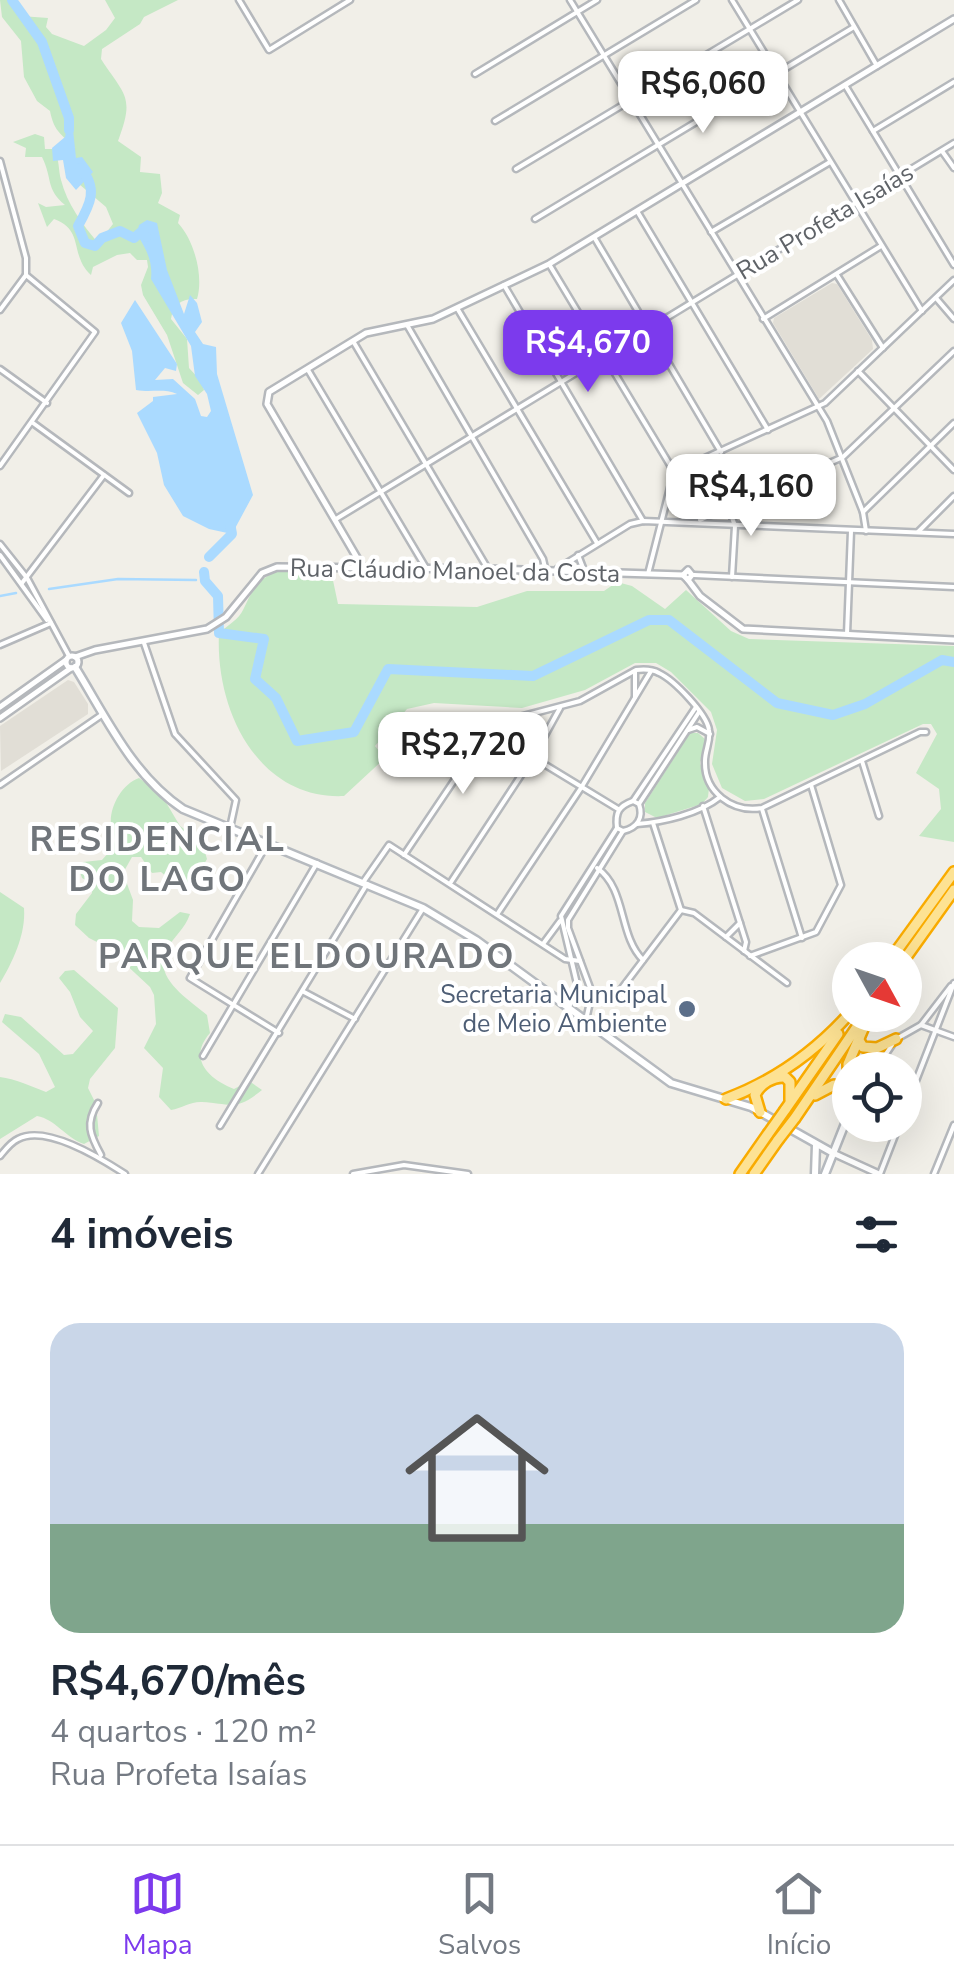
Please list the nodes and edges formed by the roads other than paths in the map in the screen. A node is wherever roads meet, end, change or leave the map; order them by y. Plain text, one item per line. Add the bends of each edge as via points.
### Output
1 (240, 0) edge
2 (350, 0) edge
3 (570, 0) edge
4 (597, 0) edge
5 (696, 0) edge
6 (732, 0) edge
7 (798, 0) edge
8 (840, 0) edge
9 (578, 12) junction
10 (954, 19) edge
11 (854, 27) junction
12 (751, 28) junction
13 (604, 55) junction
14 (876, 66) junction
15 (778, 73) junction
16 (475, 74) dead end
17 (954, 82) edge
18 (845, 85) junction
19 (632, 101) junction
20 (801, 112) junction
21 (495, 121) dead end
22 (873, 131) junction
23 (659, 143) junction
24 (954, 143) edge
25 (942, 150) junction
26 (0, 161) edge
27 (830, 162) junction
28 (954, 168) edge
29 (516, 169) dead end
30 (900, 176) junction
31 (681, 184) junction
32 (855, 204) junction
33 (636, 212) junction
34 (535, 218) dead end
35 (711, 232) junction
36 (594, 237) junction
37 (881, 246) junction
38 (549, 264) junction
39 (954, 266) edge
40 (836, 274) junction
41 (26, 275) junction
42 (737, 275) junction
43 (954, 280) edge
44 (504, 286) junction
45 (936, 298) junction
46 (692, 302) junction
47 (457, 308) junction
48 (0, 310) edge
49 (922, 311) junction
50 (763, 319) junction
51 (954, 319) edge
52 (406, 325) junction
53 (649, 329) junction
54 (353, 341) junction
55 (883, 348) junction
56 (954, 351) edge
57 (605, 356) junction
58 (0, 368) edge
59 (306, 368) junction
60 (858, 371) junction
61 (561, 382) junction
62 (48, 403) junction
63 (816, 407) junction
64 (894, 408) junction
65 (517, 409) junction
66 (33, 423) junction
67 (954, 424) edge
68 (769, 430) junction
69 (472, 436) junction
70 (930, 447) junction
71 (721, 452) junction
72 (843, 457) junction
73 (426, 464) junction
74 (0, 466) edge
75 (954, 470) edge
76 (674, 472) junction
77 (104, 475) junction
78 (381, 491) junction
79 (130, 493) dead end
80 (954, 496) edge
81 (728, 506) junction
82 (863, 512) junction
83 (336, 518) junction
84 (707, 520) junction
85 (643, 521) junction
86 (660, 522) junction
87 (735, 526) junction
88 (851, 531) junction
89 (866, 531) junction
90 (918, 532) junction
91 (954, 534) edge
92 (597, 543) junction
93 (0, 544) edge
94 (0, 555) edge
95 (578, 555) junction
96 (363, 568) junction
97 (426, 568) junction
98 (488, 569) junction
99 (548, 573) junction
100 (585, 573) junction
101 (648, 574) junction
102 (732, 576) junction
103 (689, 577) junction
104 (27, 578) junction
105 (849, 582) junction
106 (22, 583) junction
107 (954, 587) edge
108 (50, 624) junction
109 (847, 634) junction
110 (954, 640) edge
111 (144, 641) junction
112 (0, 645) edge
113 (70, 658) junction
114 (73, 667) junction
115 (636, 670) junction
116 (652, 670) junction
117 (634, 702) junction
118 (0, 708) edge
119 (560, 708) junction
120 (698, 709) junction
121 (104, 713) junction
122 (542, 714) junction
123 (0, 718) edge
124 (504, 721) junction
125 (550, 728) junction
126 (488, 730) junction
127 (926, 732) dead end
128 (684, 733) junction
129 (710, 734) junction
130 (509, 742) junction
131 (533, 757) junction
132 (862, 761) junction
133 (0, 784) edge
134 (811, 785) junction
135 (581, 788) junction
136 (720, 797) junction
137 (636, 803) junction
138 (704, 806) junction
139 (762, 808) junction
140 (618, 809) junction
141 (879, 816) dead end
142 (640, 817) junction
143 (653, 823) junction
144 (637, 824) junction
145 (230, 828) junction
146 (617, 828) junction
147 (624, 832) junction
148 (267, 844) junction
149 (404, 855) junction
150 (317, 863) junction
151 (596, 868) junction
152 (954, 872) edge
153 (365, 883) junction
154 (450, 883) junction
155 (954, 890) edge
156 (423, 908) junction
157 (681, 910) junction
158 (498, 913) junction
159 (560, 921) junction
160 (740, 923) junction
161 (726, 938) junction
162 (802, 938) junction
163 (903, 942) edge
164 (917, 942) edge
165 (543, 944) junction
166 (576, 950) junction
167 (767, 950) junction
168 (744, 951) junction
169 (569, 952) junction
170 (559, 954) junction
171 (750, 956) junction
172 (643, 960) junction
173 (580, 961) junction
174 (572, 962) junction
175 (766, 968) junction
176 (787, 983) dead end
177 (954, 983) edge
178 (577, 991) junction
179 (304, 992) junction
180 (616, 996) dead end
181 (592, 1002) junction
182 (233, 1006) junction
183 (568, 1008) junction
184 (355, 1020) junction
185 (585, 1021) junction
186 (922, 1024) edge
187 (922, 1025) edge
188 (936, 1030) junction
189 (832, 1032) edge
190 (838, 1032) edge
191 (856, 1032) edge
192 (861, 1032) edge
193 (908, 1032) edge
194 (279, 1034) junction
195 (954, 1037) edge
196 (896, 1038) junction
197 (858, 1039) junction
198 (854, 1052) edge
199 (887, 1052) edge
200 (203, 1056) dead end
201 (922, 1066) edge
202 (832, 1085) edge
203 (743, 1092) junction
204 (755, 1095) junction
205 (726, 1099) junction
206 (98, 1103) dead end
207 (743, 1104) junction
208 (787, 1107) junction
209 (802, 1108) junction
210 (760, 1112) junction
211 (954, 1125) edge
212 (220, 1126) dead end
213 (832, 1139) edge
214 (837, 1142) edge
215 (892, 1142) edge
216 (816, 1144) junction
217 (833, 1153) junction
218 (0, 1156) edge
219 (103, 1160) junction
220 (458, 1173) edge
221 (125, 1174) edge
222 (258, 1174) edge
223 (353, 1174) edge
224 (468, 1174) edge
225 (740, 1174) edge
226 (754, 1174) edge
227 (815, 1174) edge
228 (825, 1174) edge
229 (879, 1174) edge
230 (934, 1174) edge

1 - 2 street via 269,50
3 - 9 street
4 - 9 street
5 - 13 street
6 - 12 street
7 - 12 street
8 - 11 street
9 - 13 street
9 - 16 street
10 - 14 street
11 - 14 street
11 - 15 street
12 - 15 street
12 - 19 street
13 - 19 street
13 - 21 street
14 - 18 street
15 - 20 street
15 - 23 street
17 - 22 street
18 - 20 street
18 - 22 street
19 - 23 street
19 - 29 street
20 - 27 street
20 - 31 street
22 - 30 street
23 - 31 street
23 - 34 street
24 - 25 street, Rua Profeta Isaías
25 - 28 street
25 - 30 street, Rua Profeta Isaías
26 - 41 street
27 - 32 street
27 - 35 street
30 - 32 street, Rua Profeta Isaías
30 - 39 street
31 - 33 street
31 - 35 street
32 - 37 street
32 - 42 street, Rua Profeta Isaías
33 - 36 street
33 - 46 street
35 - 42 street
36 - 38 street
36 - 53 street
37 - 40 street
37 - 49 street
38 - 44 street
38 - 57 street
40 - 50 street
40 - 55 street
41 - 48 street
41 - 62 street via 92,326 95,336
42 - 46 street, Rua Profeta Isaías
42 - 50 street
43 - 45 street
44 - 47 street
44 - 61 street
45 - 49 street
45 - 51 street
46 - 53 street, Rua Profeta Isaías
46 - 68 street
47 - 52 street
47 - 65 street
49 - 55 street
50 - 63 street
52 - 54 street via 378,328
52 - 69 street
53 - 57 street, Rua Profeta Isaías
53 - 71 street
54 - 59 street
54 - 73 street
55 - 60 street
56 - 64 street
57 - 61 street, Rua Profeta Isaías
57 - 76 street
58 - 62 street
59 - 78 street
59 - 83 street via 269,392 266,404
60 - 63 street
60 - 64 street
61 - 65 street, Rua Profeta Isaías
61 - 85 street
62 - 66 street
63 - 68 street
63 - 72 street
64 - 70 street
64 - 72 street
65 - 69 street, Rua Profeta Isaías
65 - 92 street
66 - 74 street
66 - 77 street
67 - 70 street
68 - 71 street
69 - 73 street, Rua Profeta Isaías
69 - 99 street
70 - 75 street
70 - 82 street
71 - 76 street
72 - 81 street
72 - 82 street
73 - 78 street, Rua Profeta Isaías
73 - 98 street
76 - 86 street
77 - 79 street
77 - 104 street
78 - 83 street, Rua Profeta Isaías
78 - 97 street
80 - 90 street
81 - 84 street
81 - 87 street
82 - 89 street
83 - 96 street
84 - 86 street
84 - 87 street
85 - 86 street
85 - 92 street
86 - 101 street
87 - 88 street
87 - 102 street
88 - 89 street
88 - 105 street
89 - 90 street
90 - 91 street
92 - 95 street
93 - 104 street
94 - 106 street
95 - 99 street
95 - 100 street
96 - 97 street, Rua Cláudio Manoel da Costa
96 - 111 street, Rua Cláudio Manoel da Costa via 277,567 262,573 226,617 207,629
97 - 98 street, Rua Cláudio Manoel da Costa
98 - 99 street, Rua Cláudio Manoel da Costa
99 - 100 street, Rua Cláudio Manoel da Costa
100 - 101 street, Rua Cláudio Manoel da Costa
101 - 103 street, Rua Cláudio Manoel da Costa
102 - 103 street, Rua Cláudio Manoel da Costa
102 - 105 street, Rua Cláudio Manoel da Costa
103 - 109 street via 700,596 743,629
104 - 106 street
104 - 108 street
105 - 107 street, Rua Cláudio Manoel da Costa
105 - 109 street
106 - 108 street
108 - 112 street
108 - 113 street
109 - 110 street
111 - 113 street, Rua Cláudio Manoel da Costa
111 - 145 street via 175,734 236,800
113 - 114 street via 78,662
113 - 118 street
114 - 121 main road
114 - 123 street
115 - 116 street
115 - 117 street
115 - 119 street
116 - 117 street
116 - 120 street
117 - 135 street
119 - 122 street
119 - 125 street
120 - 128 street
120 - 129 street
120 - 137 street
121 - 133 street
121 - 145 main road via 157,790
122 - 124 street
122 - 125 street
124 - 126 street
124 - 130 street
125 - 131 street
126 - 130 street
126 - 149 street
127 - 132 street
128 - 129 street via 693,726
128 - 137 street
129 - 136 street via 706,771
130 - 131 street
131 - 135 street
131 - 154 street
132 - 134 street
132 - 141 street
134 - 139 street
134 - 162 street via 842,885 816,932
135 - 140 street
135 - 158 street
136 - 138 street
136 - 139 street via 739,808
137 - 140 street
137 - 142 street
138 - 143 street
138 - 160 street
139 - 162 street
140 - 146 street
142 - 143 street
142 - 144 street
143 - 144 street
143 - 157 street
144 - 147 street
145 - 148 main road
146 - 147 street
146 - 151 street
147 - 151 street
148 - 150 main road
148 - 182 street via 190,978
149 - 153 street via 388,845
149 - 154 street
150 - 153 main road
150 - 182 street
151 - 159 street
151 - 166 street via 568,920
151 - 172 street via 612,883
152 - 163 highway
153 - 156 main road
153 - 179 street
154 - 158 street
155 - 164 highway
156 - 183 main road
156 - 184 street
157 - 161 street
157 - 172 street
158 - 165 street
159 - 165 street
159 - 169 street
160 - 161 street
160 - 168 street
161 - 168 street
162 - 167 street
165 - 170 street
166 - 169 street
166 - 173 street
167 - 171 street
167 - 175 street
168 - 171 street
169 - 170 street
169 - 174 street
170 - 174 street
171 - 175 street
172 - 180 street
173 - 174 street
173 - 181 street
174 - 178 street
175 - 176 street
177 - 186 street
177 - 188 street
178 - 181 street
178 - 183 street
179 - 184 street
179 - 194 street
181 - 185 street
182 - 194 street
182 - 200 street
183 - 185 main road
184 - 222 street
185 - 205 main road via 671,1083
187 - 188 street
188 - 195 street
188 - 201 street
189 - 203 highway via 815,1050
190 - 208 highway
191 - 209 highway
192 - 197 highway
193 - 196 street
194 - 212 street
196 - 197 highway via 872,1049
196 - 199 street
197 - 198 highway
202 - 209 highway
203 - 205 highway
203 - 207 highway
204 - 207 highway
204 - 208 highway via 785,1077 792,1086
204 - 210 highway
205 - 207 main road
206 - 219 street via 89,1125
207 - 210 main road
208 - 225 highway, bridge
209 - 226 highway, bridge
210 - 216 main road
211 - 230 street
213 - 216 main road
214 - 217 main road
215 - 229 street
216 - 217 main road
216 - 227 main road
217 - 228 main road
217 - 229 street
218 - 219 street via 25,1136 56,1140
219 - 221 street
220 - 223 street via 404,1165
220 - 224 street

